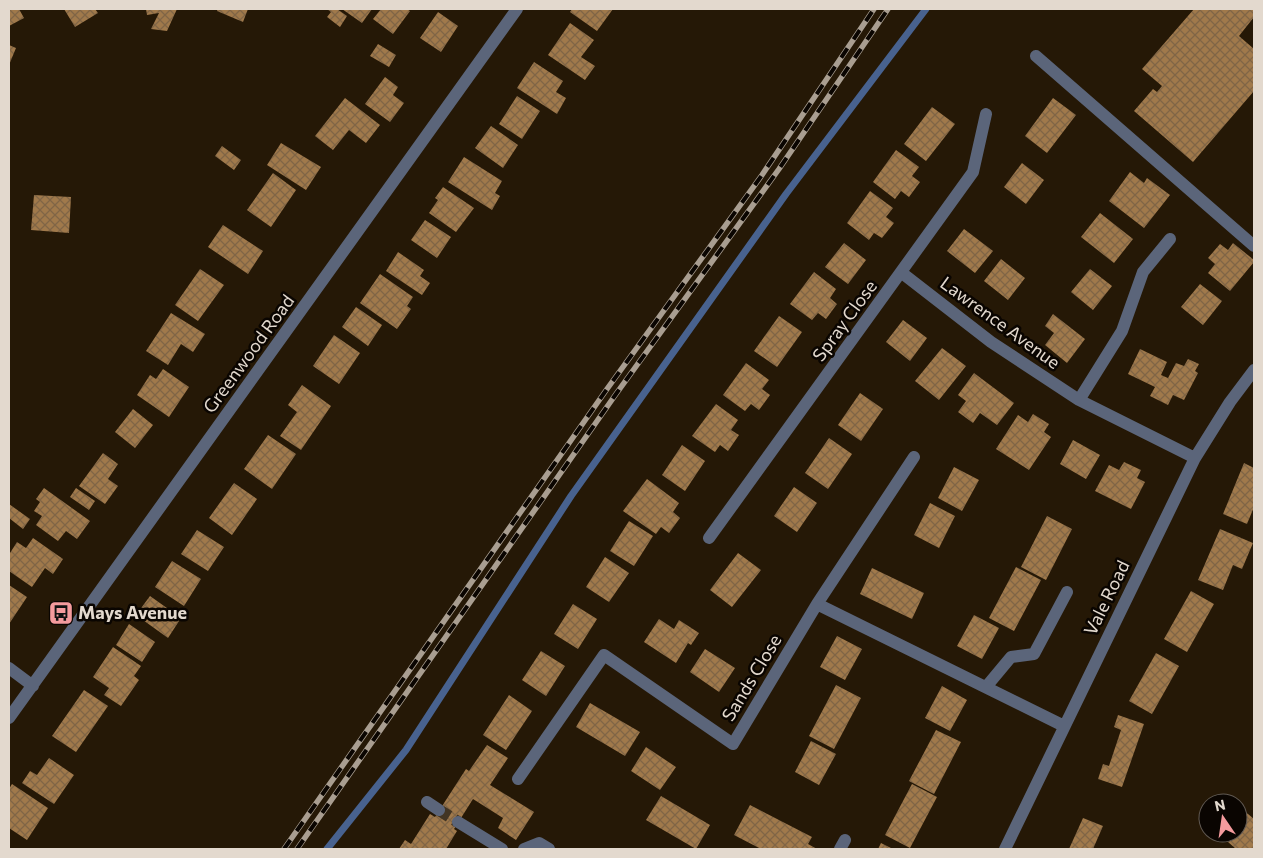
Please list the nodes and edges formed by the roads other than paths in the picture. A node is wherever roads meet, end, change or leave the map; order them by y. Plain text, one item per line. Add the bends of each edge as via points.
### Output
1 (514, 9) edge
2 (1036, 56) dead end
3 (986, 114) dead end
4 (1170, 239) dead end
5 (1254, 246) edge
6 (902, 273) junction
7 (1254, 370) edge
8 (1079, 400) junction
9 (914, 458) dead end
10 (1195, 458) junction
11 (709, 538) dead end
12 (1067, 592) dead end
13 (817, 604) junction
14 (9, 668) edge
15 (33, 686) junction
16 (986, 687) junction
17 (9, 718) edge
18 (1064, 726) junction
19 (518, 778) dead end
20 (427, 802) dead end
21 (439, 810) tunnel mouth
22 (458, 822) tunnel mouth
23 (502, 849) edge
24 (524, 849) edge
25 (549, 849) edge
26 (1005, 849) edge

1 - 15 street, Greenwood Road
2 - 5 street
3 - 6 street, Spray Close via 974,172
4 - 8 street via 1143,272 1122,331
6 - 8 street, Lawrence Avenue via 991,342
6 - 11 street, Spray Close
7 - 10 street, Vale Road
8 - 10 street, Lawrence Avenue
9 - 13 street
10 - 18 street, Vale Road
12 - 16 street via 1034,654 1011,657
13 - 16 street
13 - 19 street, Sands Close via 733,744 604,655
14 - 15 street
15 - 17 street, Greenwood Road
16 - 18 street
18 - 26 street, Vale Road
20 - 21 street
22 - 23 street
24 - 25 street via 539,843

